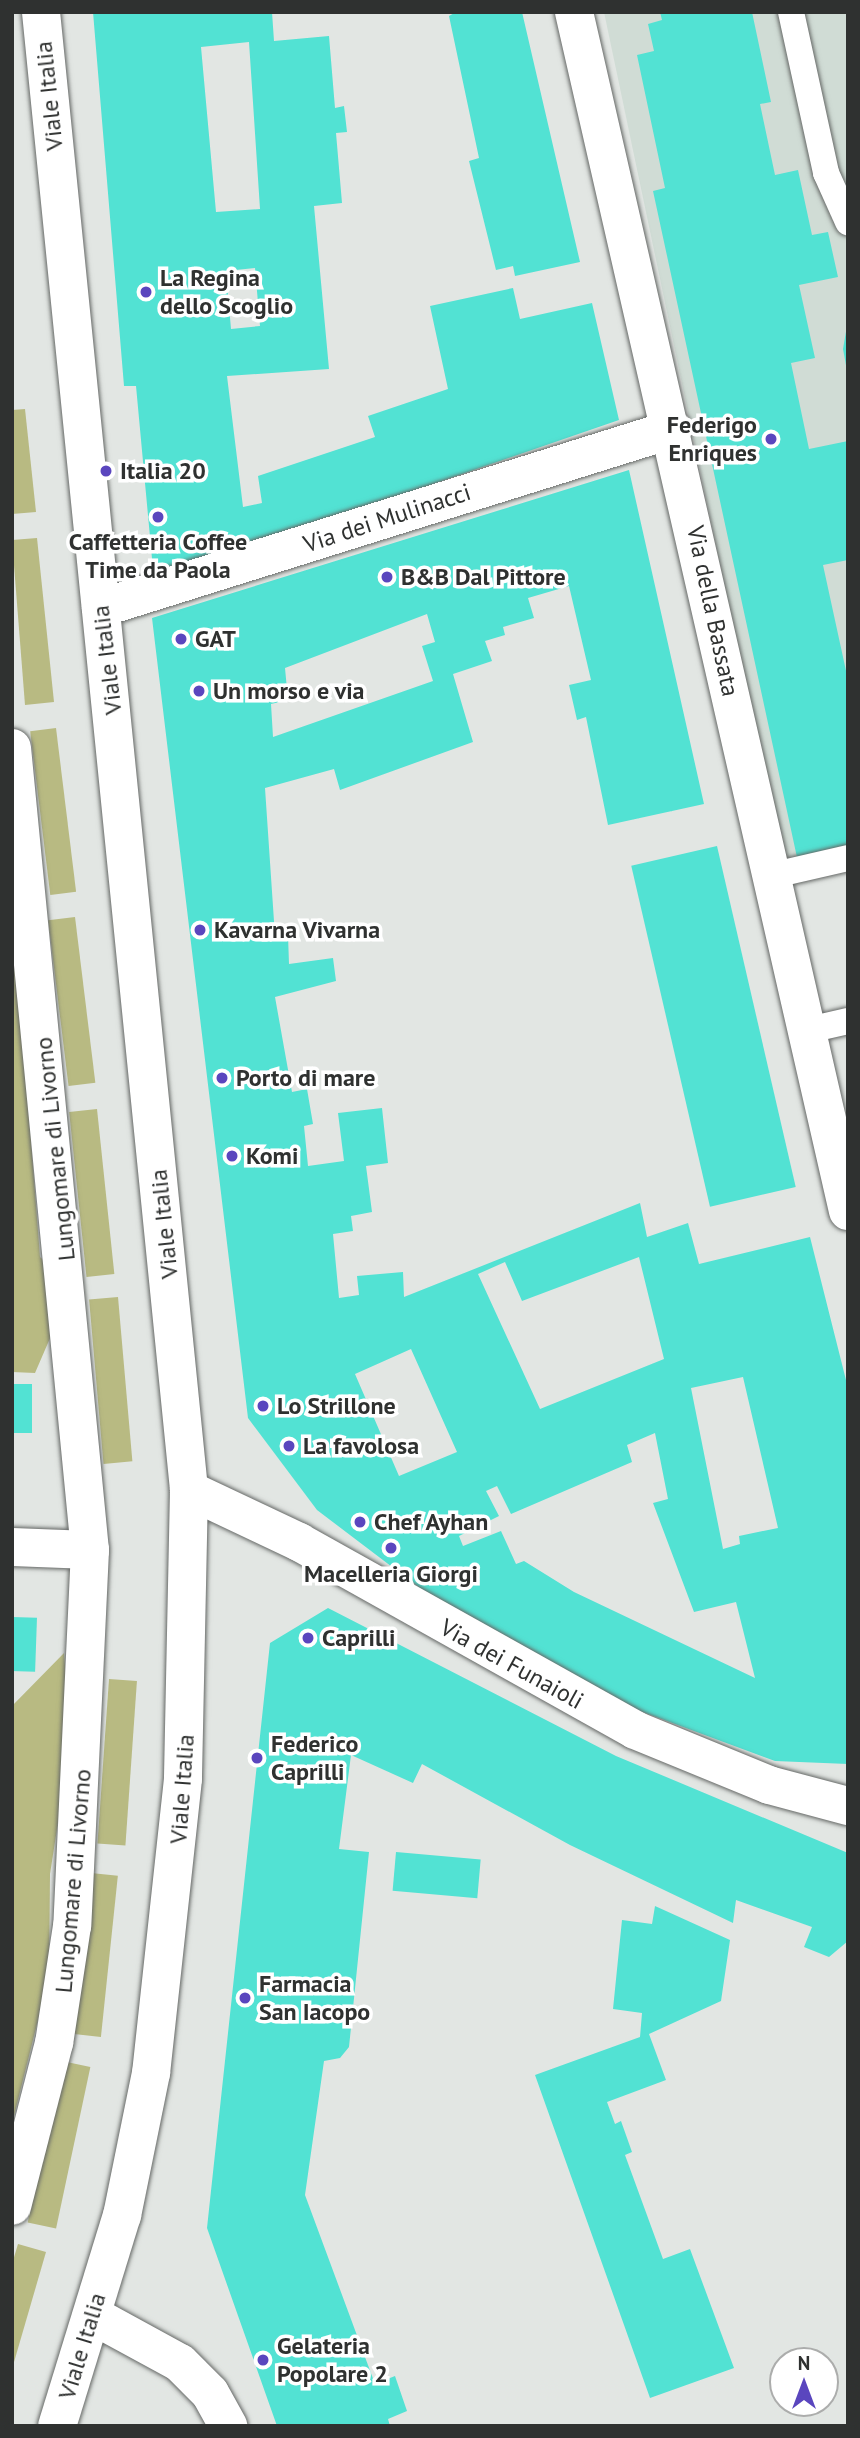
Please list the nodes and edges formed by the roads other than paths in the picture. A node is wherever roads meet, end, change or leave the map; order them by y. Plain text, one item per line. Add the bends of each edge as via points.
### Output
1 (41, 12) edge
2 (574, 12) edge
3 (792, 12) edge
4 (848, 222) edge
5 (673, 429) junction
6 (101, 608) junction
7 (12, 748) edge
8 (848, 858) edge
9 (771, 876) junction
10 (848, 1021) edge
11 (804, 1031) junction
12 (848, 1210) edge
13 (189, 1490) junction
14 (12, 1547) edge
15 (90, 1550) junction
16 (848, 1806) edge
17 (12, 2206) edge
18 (92, 2315) junction
19 (57, 2426) edge
20 (228, 2426) edge

1 - 6 street, Viale Italia
2 - 5 street, Via della Bassata
3 - 4 lane via 826,173
5 - 6 street, Via dei Mulinacci
5 - 9 street, Via della Bassata
6 - 13 street, Viale Italia
7 - 15 street, Lungomare di Livorno
8 - 9 lane
9 - 11 street, Via della Bassata
10 - 11 lane
11 - 12 street, Via della Bassata
13 - 16 street, Via dei Funaioli via 299,1542 635,1730 769,1785
13 - 18 street, Viale Italia via 189,1662 174,1899 141,2132
14 - 15 street
15 - 17 street, Lungomare di Livorno via 72,1926 54,2043
18 - 19 street, Viale Italia
18 - 20 street via 156,2344 180,2363 210,2393

